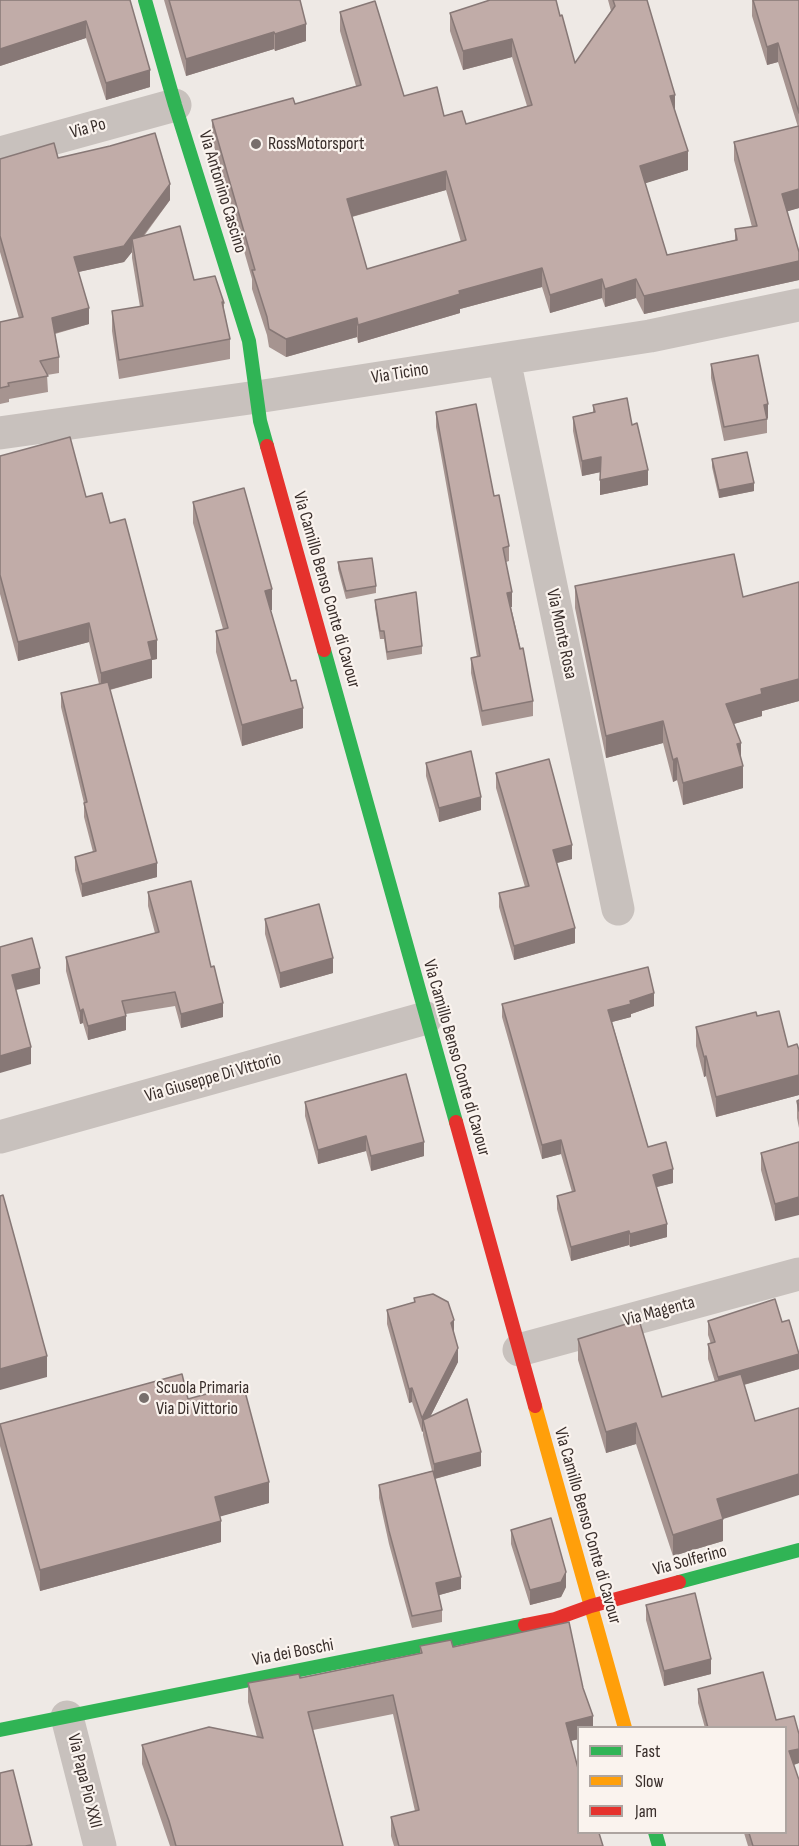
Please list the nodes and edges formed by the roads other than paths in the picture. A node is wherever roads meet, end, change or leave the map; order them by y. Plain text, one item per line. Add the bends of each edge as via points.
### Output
1 (145, 0) edge
2 (175, 105) junction
3 (0, 153) edge
4 (799, 304) edge
5 (504, 358) junction
6 (256, 397) junction
7 (0, 433) edge
8 (618, 909) dead end
9 (426, 1018) junction
10 (0, 1137) edge
11 (799, 1274) edge
12 (519, 1350) junction
13 (799, 1550) edge
14 (591, 1606) junction
15 (67, 1717) junction
16 (624, 1726) edge
17 (0, 1730) edge
18 (100, 1846) edge

1 - 2 street, Via Antonino Cascino
2 - 3 street, Via Po
2 - 6 street, Via Antonino Cascino via 249,340
4 - 5 street, Via Ticino via 650,336
5 - 6 street, Via Ticino
5 - 8 street, Via Monte Rosa
6 - 7 street, Via Ticino
6 - 9 street, Via Camillo Benso Conte di Cavour
9 - 10 street, Via Giuseppe Di Vittorio
9 - 12 street, Via Camillo Benso Conte di Cavour
11 - 12 street, Via Magenta
12 - 14 street, Via Camillo Benso Conte di Cavour
13 - 14 street, Via Solferino
14 - 15 street, Via dei Boschi via 555,1619
14 - 16 street, Via Camillo Benso Conte di Cavour
15 - 17 street, Via dei Boschi
15 - 18 street, Via Papa Pio XXII

